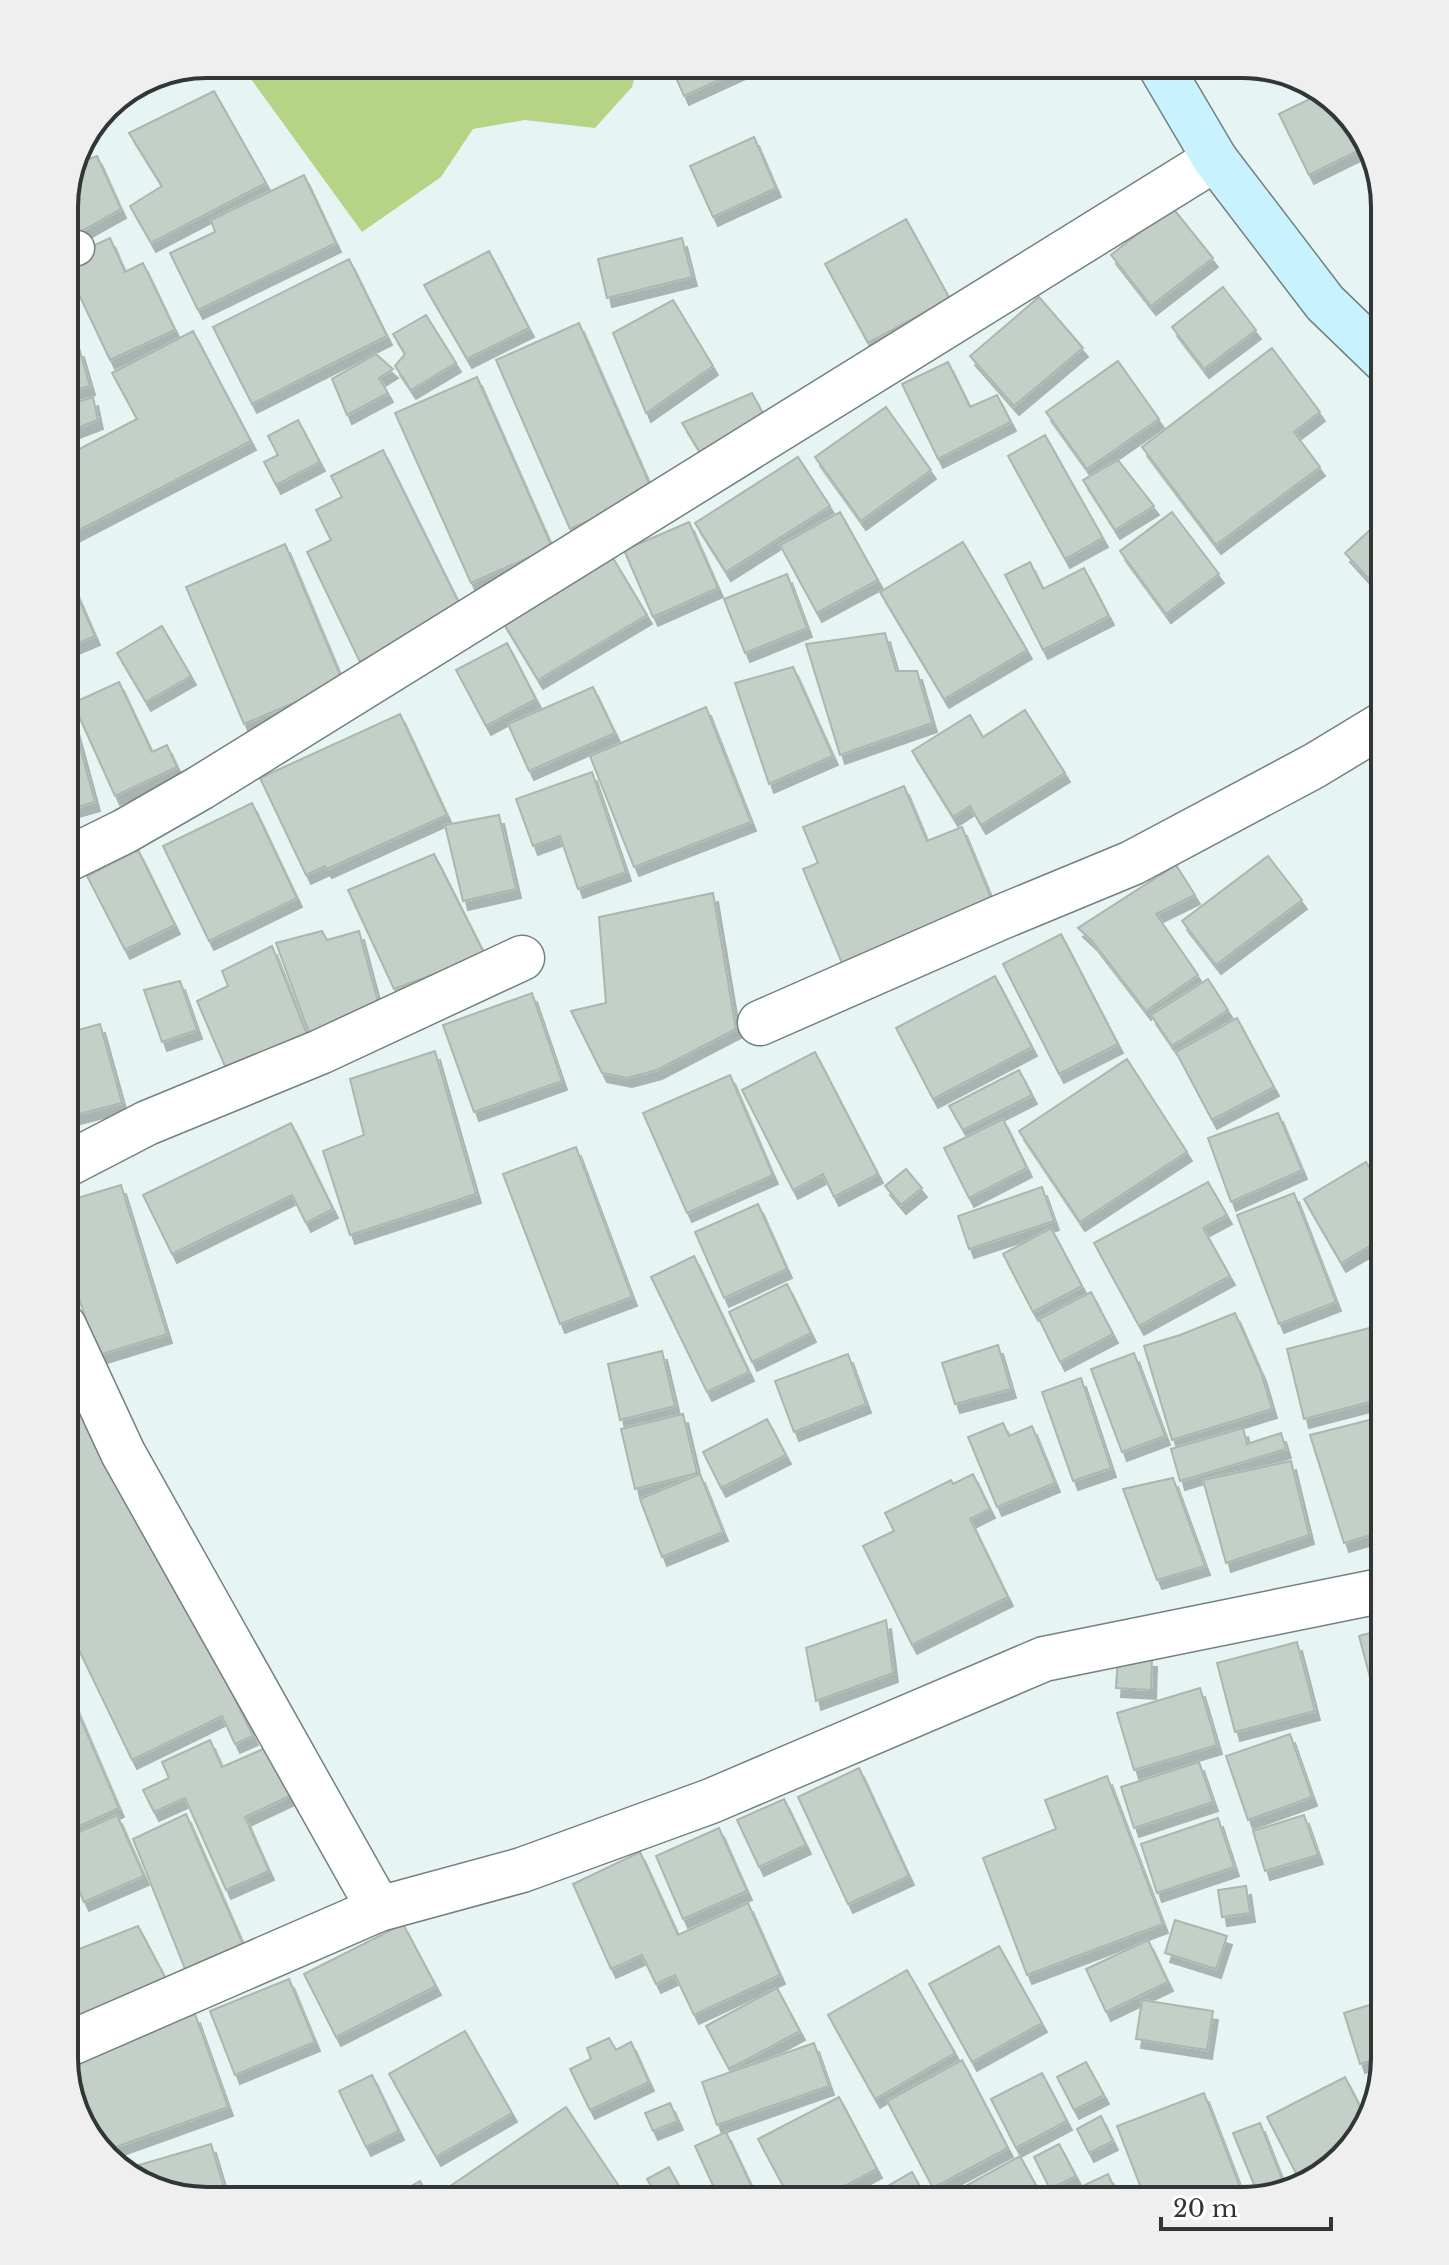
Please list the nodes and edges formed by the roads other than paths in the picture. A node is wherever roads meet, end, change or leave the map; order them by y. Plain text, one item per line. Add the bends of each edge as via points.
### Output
1 (1167, 78) edge
2 (1215, 159) junction
3 (1371, 347) edge
4 (1371, 731) edge
5 (78, 854) edge
6 (522, 958) dead end
7 (760, 1023) dead end
8 (78, 1159) edge
9 (78, 1356) edge
10 (1371, 1593) edge
11 (379, 1909) junction
12 (78, 2040) edge

1 - 2 main road
2 - 3 main road via 1325,303
2 - 5 street via 200,788
4 - 7 street via 1132,863
6 - 8 street via 320,1052 147,1123
9 - 11 street via 123,1453
10 - 11 street via 1044,1659 711,1801 522,1870
11 - 12 street

